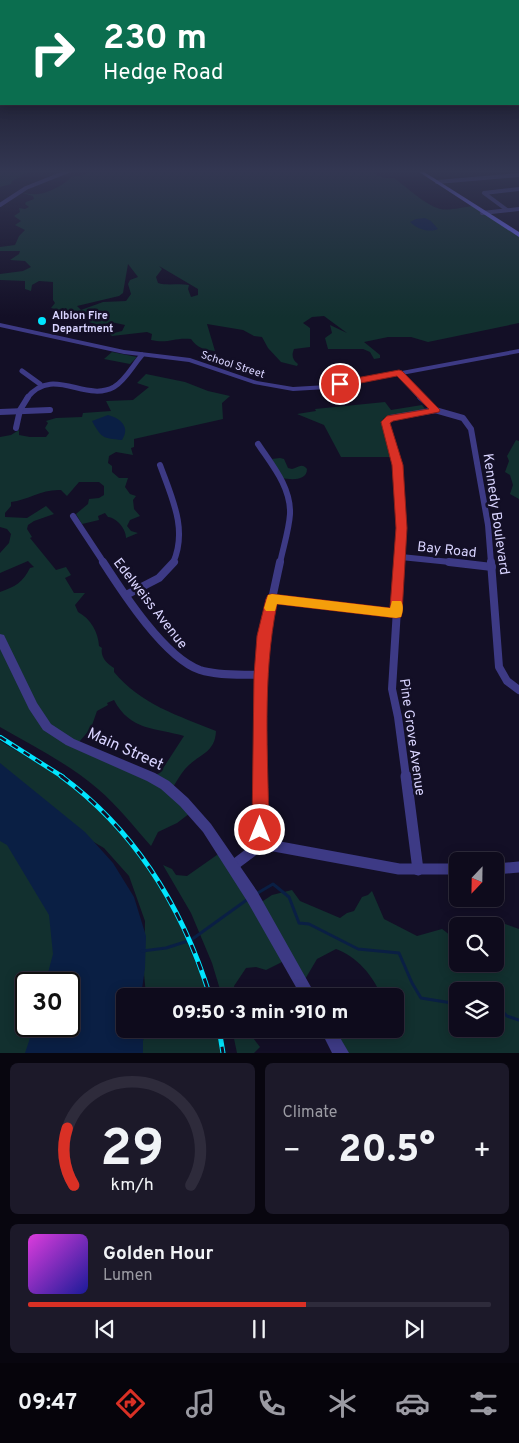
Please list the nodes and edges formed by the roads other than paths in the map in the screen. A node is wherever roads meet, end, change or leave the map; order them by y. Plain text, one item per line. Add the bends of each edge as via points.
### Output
1 (493, 219) edge
2 (519, 235) edge
3 (0, 325) edge
4 (519, 351) edge
5 (142, 355) junction
6 (22, 371) dead end
7 (399, 372) junction
8 (40, 384) junction
9 (50, 410) dead end
10 (436, 410) junction
11 (19, 411) junction
12 (0, 412) edge
13 (16, 428) dead end
14 (258, 444) dead end
15 (160, 465) dead end
16 (72, 516) dead end
17 (401, 557) junction
18 (492, 567) junction
19 (126, 595) junction
20 (272, 599) junction
21 (396, 613) junction
22 (0, 638) edge
23 (261, 675) junction
24 (519, 690) edge
25 (258, 843) junction
26 (234, 865) junction
27 (519, 867) edge
28 (504, 868) edge
29 (449, 869) edge
30 (418, 870) junction
31 (304, 988) edge
32 (332, 1038) edge
33 (341, 1053) edge

1 - 2 main road
3 - 5 street, School Street
4 - 7 street, School Street
5 - 7 street, School Street via 190,360 256,383 293,389 327,387
5 - 8 street via 119,382 108,389
6 - 8 street
7 - 10 street
8 - 11 street
9 - 11 street
10 - 17 street, Pine Grove Avenue via 390,418 385,422 397,465
10 - 18 street, Kennedy Boulevard via 462,417 471,429
11 - 12 street
11 - 13 street
14 - 20 street via 282,478 288,491 290,509
15 - 19 street via 180,526 181,542 164,575
16 - 19 street, Edelweiss Avenue
17 - 18 street, Bay Road
17 - 21 street, Pine Grove Avenue
18 - 24 street, Kennedy Boulevard via 498,667 507,681
19 - 23 street, Edelweiss Avenue via 174,655 189,665 218,674
20 - 21 street
20 - 23 street via 264,636
21 - 30 street, Pine Grove Avenue via 392,689
22 - 26 street, Main Street via 33,706 48,727 70,742 165,785 207,828
23 - 25 street
25 - 26 street via 251,853
25 - 30 street
26 - 31 street, Main Street
27 - 28 street
29 - 30 street
32 - 33 street

